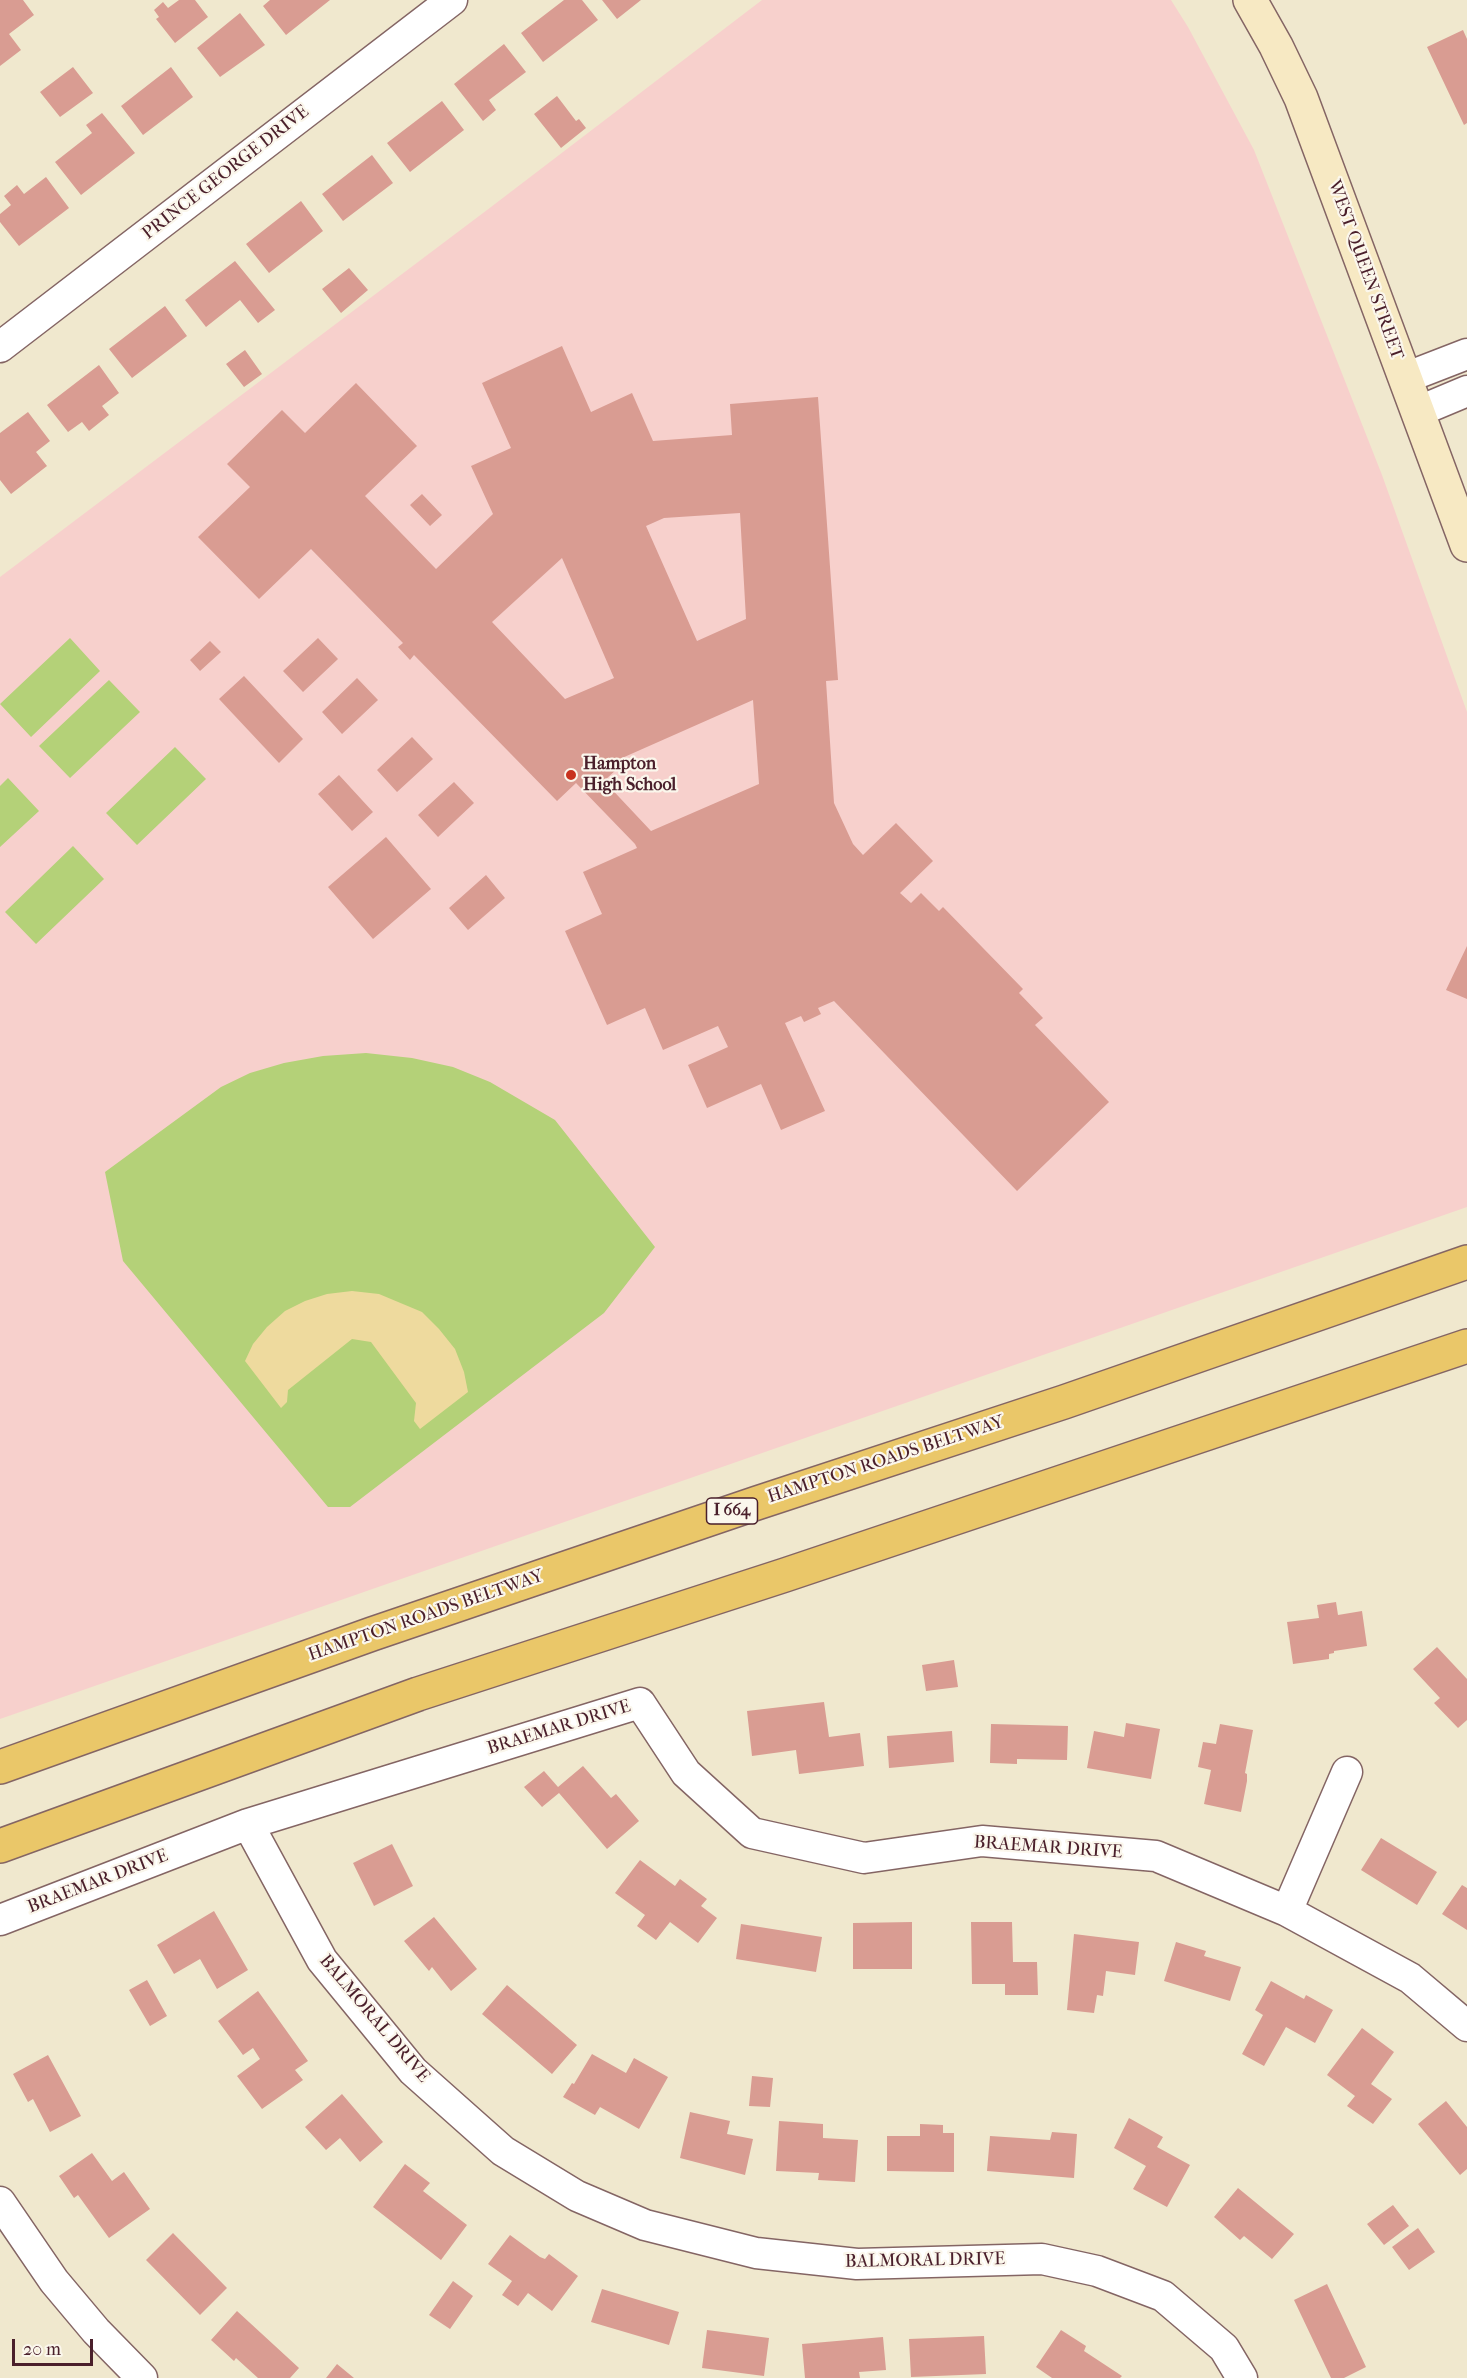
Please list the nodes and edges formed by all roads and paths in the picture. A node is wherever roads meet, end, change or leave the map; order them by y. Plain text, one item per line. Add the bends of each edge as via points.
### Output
1 (452, 0) edge
2 (1250, 0) edge
3 (0, 347) edge
4 (1467, 354) edge
5 (1405, 378) junction
6 (1467, 392) edge
7 (1417, 412) junction
8 (1467, 545) edge
9 (1467, 1262) edge
10 (1467, 1346) edge
11 (0, 1767) edge
12 (1347, 1772) dead end
13 (249, 1824) junction
14 (0, 1846) edge
15 (1287, 1911) junction
16 (0, 1920) edge
17 (1467, 2026) edge
18 (0, 2202) edge
19 (142, 2378) edge
20 (1242, 2378) edge

1 - 3 street, PRINCE GEORGE DRIVE
2 - 5 main road, WEST QUEEN STREET via 1301,98
4 - 5 street
5 - 7 main road, WEST QUEEN STREET
6 - 7 street
7 - 8 main road, WEST QUEEN STREET
9 - 11 highway, HAMPTON ROADS BELTWAY / I 664 via 372,1634
10 - 14 highway via 418,1694
12 - 15 street
13 - 15 street, BRAEMAR DRIVE via 640,1703 686,1773 752,1833 864,1858 982,1840 1156,1856
13 - 16 street, BRAEMAR DRIVE
13 - 20 street, BALMORAL DRIVE via 322,1960 413,2071 503,2151 577,2196 645,2225 756,2253 857,2264 1042,2259 1097,2271 1163,2296 1224,2348
15 - 17 street, BRAEMAR DRIVE via 1410,1978
18 - 19 street via 54,2282

